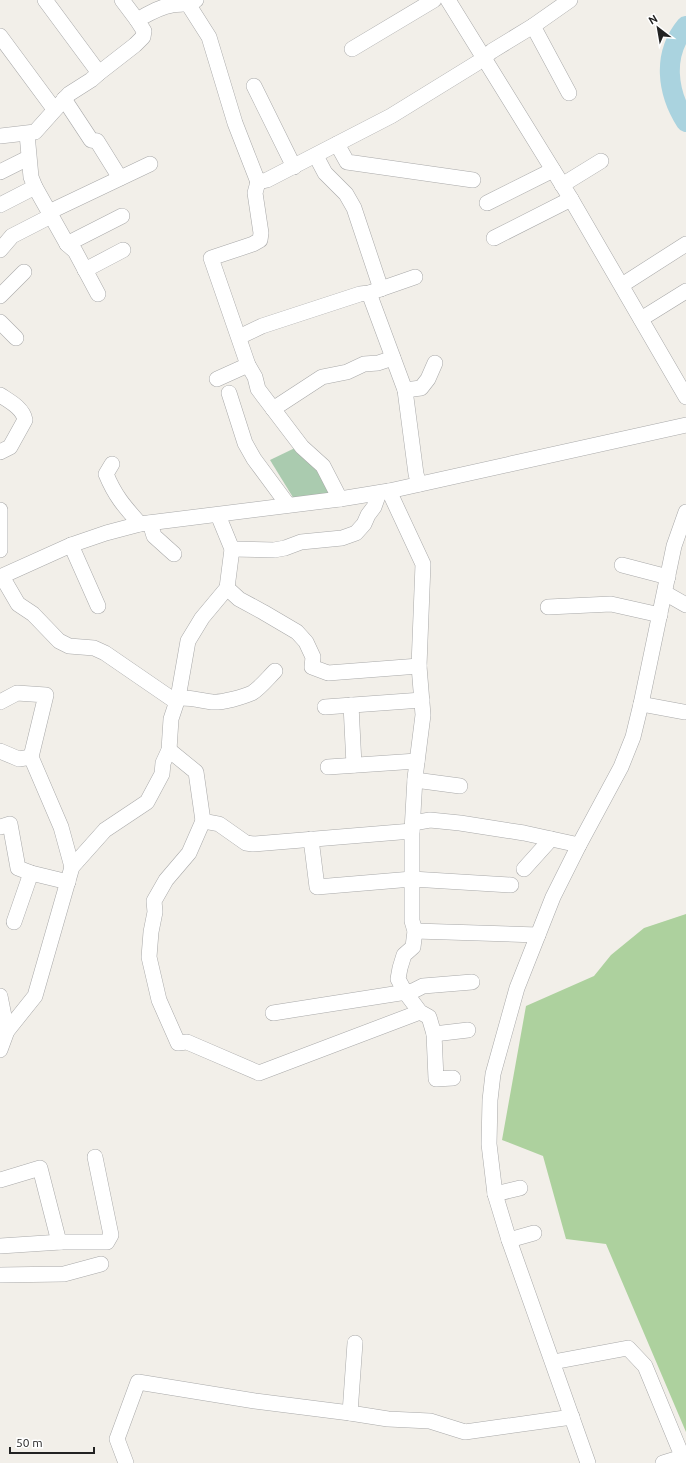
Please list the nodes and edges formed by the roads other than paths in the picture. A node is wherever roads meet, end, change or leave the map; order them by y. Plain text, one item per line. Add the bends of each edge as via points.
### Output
1 (45, 0) edge
2 (122, 0) edge
3 (434, 0) edge
4 (448, 0) edge
5 (570, 0) edge
6 (192, 2) edge
7 (555, 4) edge
8 (137, 20) junction
9 (533, 26) junction
10 (0, 36) edge
11 (352, 49) dead end
12 (484, 58) junction
13 (99, 73) junction
14 (254, 86) dead end
15 (569, 93) dead end
16 (59, 104) junction
17 (27, 134) junction
18 (0, 136) edge
19 (337, 144) junction
20 (316, 156) junction
21 (28, 158) junction
22 (601, 161) dead end
23 (150, 164) dead end
24 (294, 167) junction
25 (553, 170) junction
26 (0, 172) edge
27 (120, 178) junction
28 (473, 180) dead end
29 (258, 182) junction
30 (562, 185) junction
31 (35, 187) junction
32 (571, 199) junction
33 (487, 203) dead end
34 (0, 205) edge
35 (50, 214) junction
36 (122, 216) dead end
37 (494, 238) dead end
38 (66, 244) junction
39 (686, 244) edge
40 (0, 250) edge
41 (124, 250) dead end
42 (85, 270) junction
43 (24, 272) dead end
44 (415, 278) dead end
45 (622, 285) junction
46 (375, 291) junction
47 (686, 291) edge
48 (98, 294) dead end
49 (0, 296) edge
50 (641, 319) junction
51 (0, 322) edge
52 (239, 337) junction
53 (15, 339) dead end
54 (393, 358) junction
55 (435, 363) dead end
56 (248, 365) junction
57 (217, 379) dead end
58 (405, 390) junction
59 (229, 394) dead end
60 (0, 395) edge
61 (686, 397) edge
62 (272, 409) junction
63 (686, 425) edge
64 (0, 452) edge
65 (112, 464) dead end
66 (419, 484) junction
67 (384, 492) junction
68 (340, 499) junction
69 (288, 505) junction
70 (0, 510) edge
71 (686, 512) edge
72 (218, 515) junction
73 (145, 524) junction
74 (72, 546) junction
75 (232, 549) junction
76 (0, 550) edge
77 (174, 554) dead end
78 (622, 565) dead end
79 (0, 577) edge
80 (668, 577) junction
81 (227, 588) junction
82 (665, 593) junction
83 (686, 605) edge
84 (98, 606) dead end
85 (548, 607) dead end
86 (660, 615) junction
87 (419, 666) junction
88 (275, 671) dead end
89 (178, 698) junction
90 (422, 700) junction
91 (0, 702) edge
92 (641, 704) junction
93 (351, 705) junction
94 (325, 707) dead end
95 (684, 712) dead end
96 (169, 750) junction
97 (0, 751) edge
98 (31, 758) junction
99 (417, 761) junction
100 (354, 765) junction
101 (328, 767) dead end
102 (415, 780) junction
103 (460, 786) dead end
104 (203, 821) junction
105 (0, 827) edge
106 (412, 827) junction
107 (311, 839) junction
108 (551, 839) junction
109 (579, 845) junction
110 (72, 867) junction
111 (524, 869) dead end
112 (31, 873) junction
113 (412, 879) junction
114 (68, 882) junction
115 (511, 885) dead end
116 (14, 922) dead end
117 (415, 931) junction
118 (538, 935) junction
119 (472, 982) dead end
120 (405, 992) junction
121 (0, 996) edge
122 (420, 1012) junction
123 (273, 1013) dead end
124 (468, 1030) dead end
125 (7, 1031) junction
126 (434, 1034) junction
127 (0, 1047) edge
128 (452, 1078) dead end
129 (95, 1157) dead end
130 (0, 1180) edge
131 (520, 1188) dead end
132 (495, 1194) junction
133 (534, 1233) dead end
134 (509, 1240) junction
135 (61, 1242) junction
136 (0, 1246) edge
137 (101, 1264) dead end
138 (0, 1275) edge
139 (355, 1343) dead end
140 (552, 1362) junction
141 (350, 1413) junction
142 (572, 1417) junction
143 (126, 1463) edge
144 (588, 1463) edge
145 (663, 1463) edge

1 - 13 street
2 - 8 street
3 - 11 street
4 - 12 street
5 - 7 street
6 - 8 street via 166,6
6 - 29 street via 210,37 235,123
7 - 9 street
8 - 13 street via 144,30 143,37
9 - 12 street
9 - 15 street
10 - 16 street
12 - 19 street via 391,116
12 - 25 street
13 - 16 street
14 - 24 street
16 - 17 street via 43,125 35,132
16 - 27 street via 91,140 97,141
17 - 18 street
17 - 21 street
19 - 20 street
19 - 28 street via 347,162
20 - 24 street
20 - 46 street via 325,173 346,194 354,208
21 - 26 street
21 - 31 street
22 - 30 street
23 - 27 street
24 - 29 street
25 - 30 street
25 - 33 street
27 - 35 street
29 - 52 street via 255,193 260,240 211,258
30 - 32 street
31 - 34 street
31 - 35 street
32 - 37 street
32 - 45 street
35 - 38 street
35 - 40 street via 12,236
36 - 38 street
38 - 42 street via 75,251
39 - 45 street
41 - 42 street
42 - 48 street
43 - 49 street
44 - 46 street
45 - 50 street
46 - 52 street via 286,318
46 - 54 street
47 - 50 street
50 - 61 street
51 - 53 street
52 - 56 street
54 - 58 street
54 - 62 street via 322,377
55 - 58 street via 421,388
56 - 57 street
56 - 62 street via 258,389
58 - 66 street
59 - 69 street via 254,459
60 - 64 street via 16,406 25,420 10,448
62 - 68 street via 302,447 323,466
63 - 66 street
65 - 73 street via 106,474 110,484 119,500
66 - 67 street
67 - 68 street
67 - 75 street via 356,533 342,538 301,542 274,550
67 - 87 street via 423,564
68 - 69 street
69 - 72 street
70 - 76 street
71 - 80 street via 674,546
72 - 73 street
72 - 75 street
73 - 74 street via 106,533
73 - 77 street
74 - 79 street
74 - 84 street
75 - 81 street
78 - 80 street
79 - 89 street via 18,604 33,614 60,641 69,646 94,648 105,653 172,699
80 - 82 street
81 - 87 street via 239,599 297,632 306,642 313,657 312,667 328,673
81 - 89 street via 202,618 188,641
82 - 83 street
82 - 86 street
85 - 86 street via 612,604
86 - 92 street
87 - 90 street
88 - 89 street via 252,692 234,699 214,702
89 - 96 street via 171,718
90 - 93 street
90 - 99 street via 423,714
91 - 98 street via 17,693 46,695
92 - 95 street
92 - 109 street via 621,767
93 - 94 street
93 - 100 street
96 - 104 street via 196,772
96 - 110 street via 163,763 162,774 147,802 105,830
97 - 98 street via 19,759
98 - 110 street via 61,826
99 - 100 street
99 - 102 street
100 - 101 street
102 - 103 street
102 - 106 street
104 - 107 street via 219,824 246,843
104 - 122 street via 189,854 166,880 154,900 155,912 149,957 159,1000 178,1043 187,1042 259,1073
105 - 112 street via 10,824 18,868
106 - 107 street
106 - 108 street via 430,820
106 - 113 street
107 - 113 street via 317,887
108 - 109 street
108 - 111 street
109 - 118 street
110 - 114 street
112 - 114 street
112 - 116 street
113 - 115 street
113 - 117 street via 412,921
114 - 125 street via 35,996
117 - 118 street
117 - 120 street via 413,947 404,955 398,979
118 - 132 street via 517,988 493,1074 489,1144
119 - 120 street via 423,986
120 - 122 street
120 - 123 street
121 - 125 street
122 - 126 street via 429,1017
124 - 126 street
125 - 127 street
126 - 128 street via 436,1079
129 - 135 street via 111,1235 107,1242
130 - 135 street via 40,1168 58,1242
131 - 132 street
132 - 134 street
133 - 134 street
134 - 140 street
135 - 136 street
137 - 138 street via 64,1274
139 - 141 street
140 - 142 street
140 - 145 street via 628,1348 645,1366 685,1463 676,1459
141 - 142 street via 388,1419 430,1421 465,1432
141 - 143 street via 138,1382 117,1439
142 - 144 street

